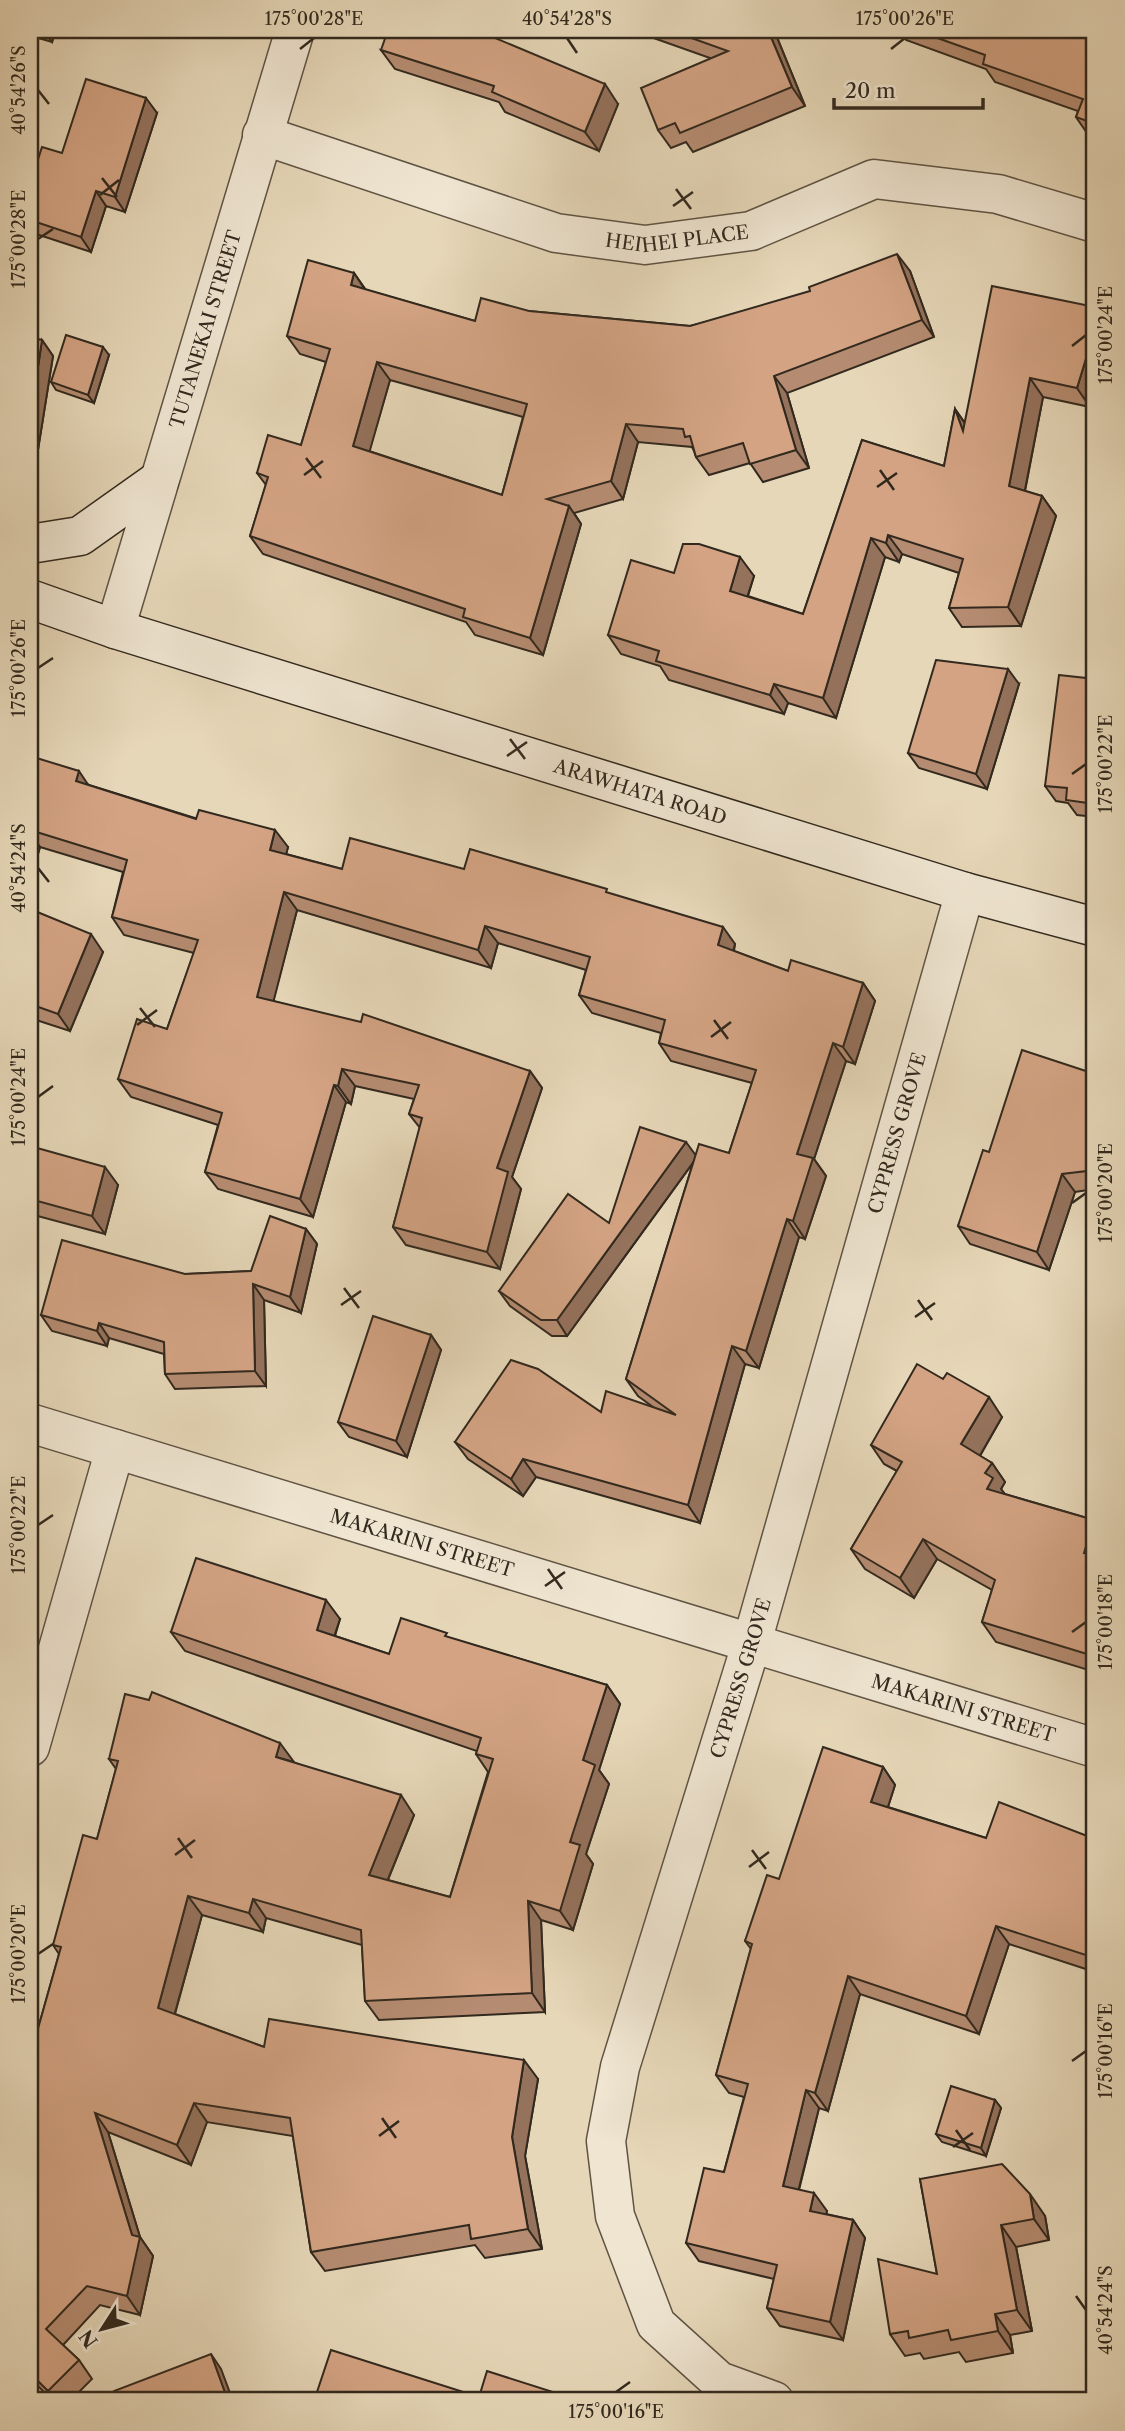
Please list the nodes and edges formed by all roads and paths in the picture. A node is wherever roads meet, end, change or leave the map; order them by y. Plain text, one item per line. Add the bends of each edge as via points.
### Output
1 (295, 30) edge
2 (262, 135) junction
3 (1095, 223) edge
4 (159, 480) junction
5 (30, 544) edge
6 (30, 599) edge
7 (115, 629) junction
8 (965, 892) junction
9 (1095, 927) edge
10 (30, 1423) edge
11 (115, 1449) junction
12 (752, 1642) junction
13 (30, 1747) edge
14 (1095, 1748) edge
15 (774, 2401) edge

1 - 2 street, TUTANEKAI STREET
2 - 3 street, HEIHEI PLACE via 556,233 645,245 751,231 874,179 998,194
2 - 4 street, TUTANEKAI STREET
4 - 5 street via 80,536
4 - 7 street, TUTANEKAI STREET
6 - 7 street, ARAWHATA ROAD
7 - 8 street, ARAWHATA ROAD
8 - 9 street, ARAWHATA ROAD
8 - 12 street, CYPRESS GROVE
10 - 11 street, MAKARINI STREET
11 - 12 street, MAKARINI STREET
11 - 13 street
12 - 14 street, MAKARINI STREET
12 - 15 street, CYPRESS GROVE via 620,2067 606,2141 615,2216 656,2324 719,2381

